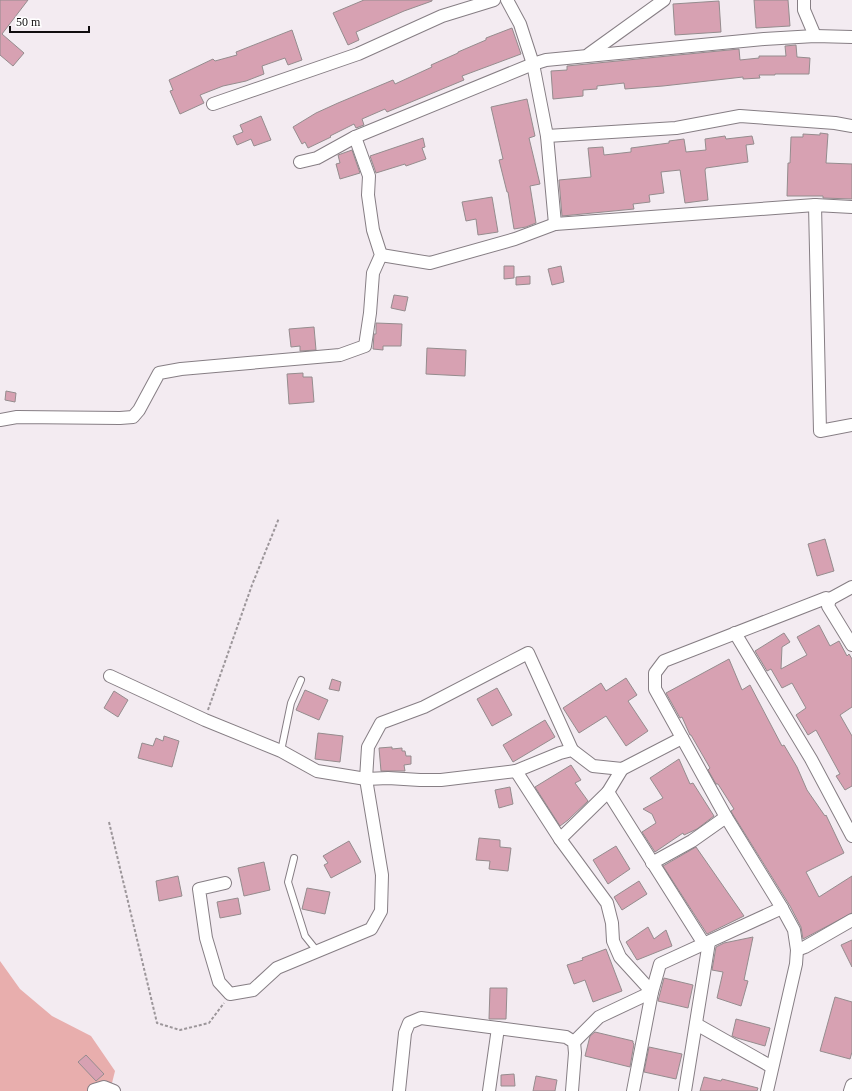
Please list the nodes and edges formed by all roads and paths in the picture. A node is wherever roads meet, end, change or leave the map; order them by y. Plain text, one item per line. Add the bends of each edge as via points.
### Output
1 (494, 0) edge
2 (507, 0) edge
3 (664, 0) edge
4 (804, 0) edge
5 (815, 36) junction
6 (852, 37) edge
7 (588, 55) junction
8 (533, 64) junction
9 (213, 104) dead end
10 (852, 126) edge
11 (547, 136) junction
12 (355, 137) junction
13 (300, 162) dead end
14 (815, 205) junction
15 (852, 207) edge
16 (555, 224) junction
17 (382, 255) junction
18 (0, 420) edge
19 (852, 425) edge
20 (279, 518) dead end
21 (852, 587) edge
22 (830, 599) junction
23 (735, 633) junction
24 (852, 645) edge
25 (110, 676) dead end
26 (301, 680) dead end
27 (205, 720) junction
28 (682, 738) junction
29 (572, 750) junction
30 (281, 751) junction
31 (622, 769) junction
32 (516, 771) junction
33 (366, 779) junction
34 (608, 792) junction
35 (726, 817) junction
36 (109, 822) dead end
37 (852, 836) edge
38 (560, 839) junction
39 (294, 858) dead end
40 (652, 863) junction
41 (225, 883) dead end
42 (782, 908) junction
43 (852, 920) edge
44 (706, 943) junction
45 (797, 950) junction
46 (317, 951) junction
47 (652, 992) junction
48 (230, 994) junction
49 (696, 1024) junction
50 (498, 1028) junction
51 (574, 1042) junction
52 (772, 1067) junction
53 (852, 1085) edge
54 (94, 1090) dead end
55 (114, 1091) edge
56 (399, 1091) edge
57 (489, 1091) edge
58 (572, 1091) edge
59 (633, 1091) edge
60 (685, 1091) edge
61 (767, 1091) edge
62 (850, 1091) edge

1 - 9 street via 442,16 358,54
2 - 8 street via 520,24
3 - 7 street
4 - 5 street via 804,10
5 - 6 street
5 - 7 street
7 - 8 street
8 - 11 street
8 - 12 street
10 - 11 street via 740,116 676,128
11 - 16 street
12 - 13 street via 318,158
12 - 17 street via 369,176 368,195 373,230
14 - 15 street
14 - 16 street
14 - 19 street via 820,431
16 - 17 street via 515,240 430,263
17 - 18 street via 373,273 365,346 340,355 158,373 133,417 17,417
20 - 27 path via 252,585
21 - 22 street
22 - 23 street via 826,598
22 - 24 street via 828,606
23 - 28 street via 664,661 655,673 655,689
23 - 37 street via 811,759
25 - 27 street
26 - 30 lane via 291,703
27 - 30 street
28 - 31 street
28 - 35 street
29 - 31 street via 593,766
29 - 32 street
29 - 33 street via 528,653 424,707 381,723 368,747
30 - 33 street via 317,771
31 - 34 street
32 - 33 street via 441,780
32 - 38 street
33 - 46 street via 382,875 381,911 371,929
34 - 38 street
34 - 40 street
35 - 40 street via 692,841
35 - 42 street
36 - 48 path via 157,1023 180,1030 209,1022
38 - 47 street via 607,903 613,941 620,957
39 - 46 lane via 288,882 305,936
40 - 44 street
41 - 48 street via 199,889 206,938 219,982
42 - 44 street
42 - 45 street via 794,930
43 - 45 street
44 - 47 street via 660,964
44 - 49 street
45 - 52 street
46 - 48 street via 277,968 253,990
47 - 51 street via 599,1017
47 - 59 street
49 - 52 street
49 - 60 street
50 - 51 street via 566,1037
50 - 56 street via 421,1018 409,1023 405,1033
50 - 57 street
51 - 58 street via 576,1053
52 - 61 street
53 - 62 street
54 - 55 street via 104,1087

